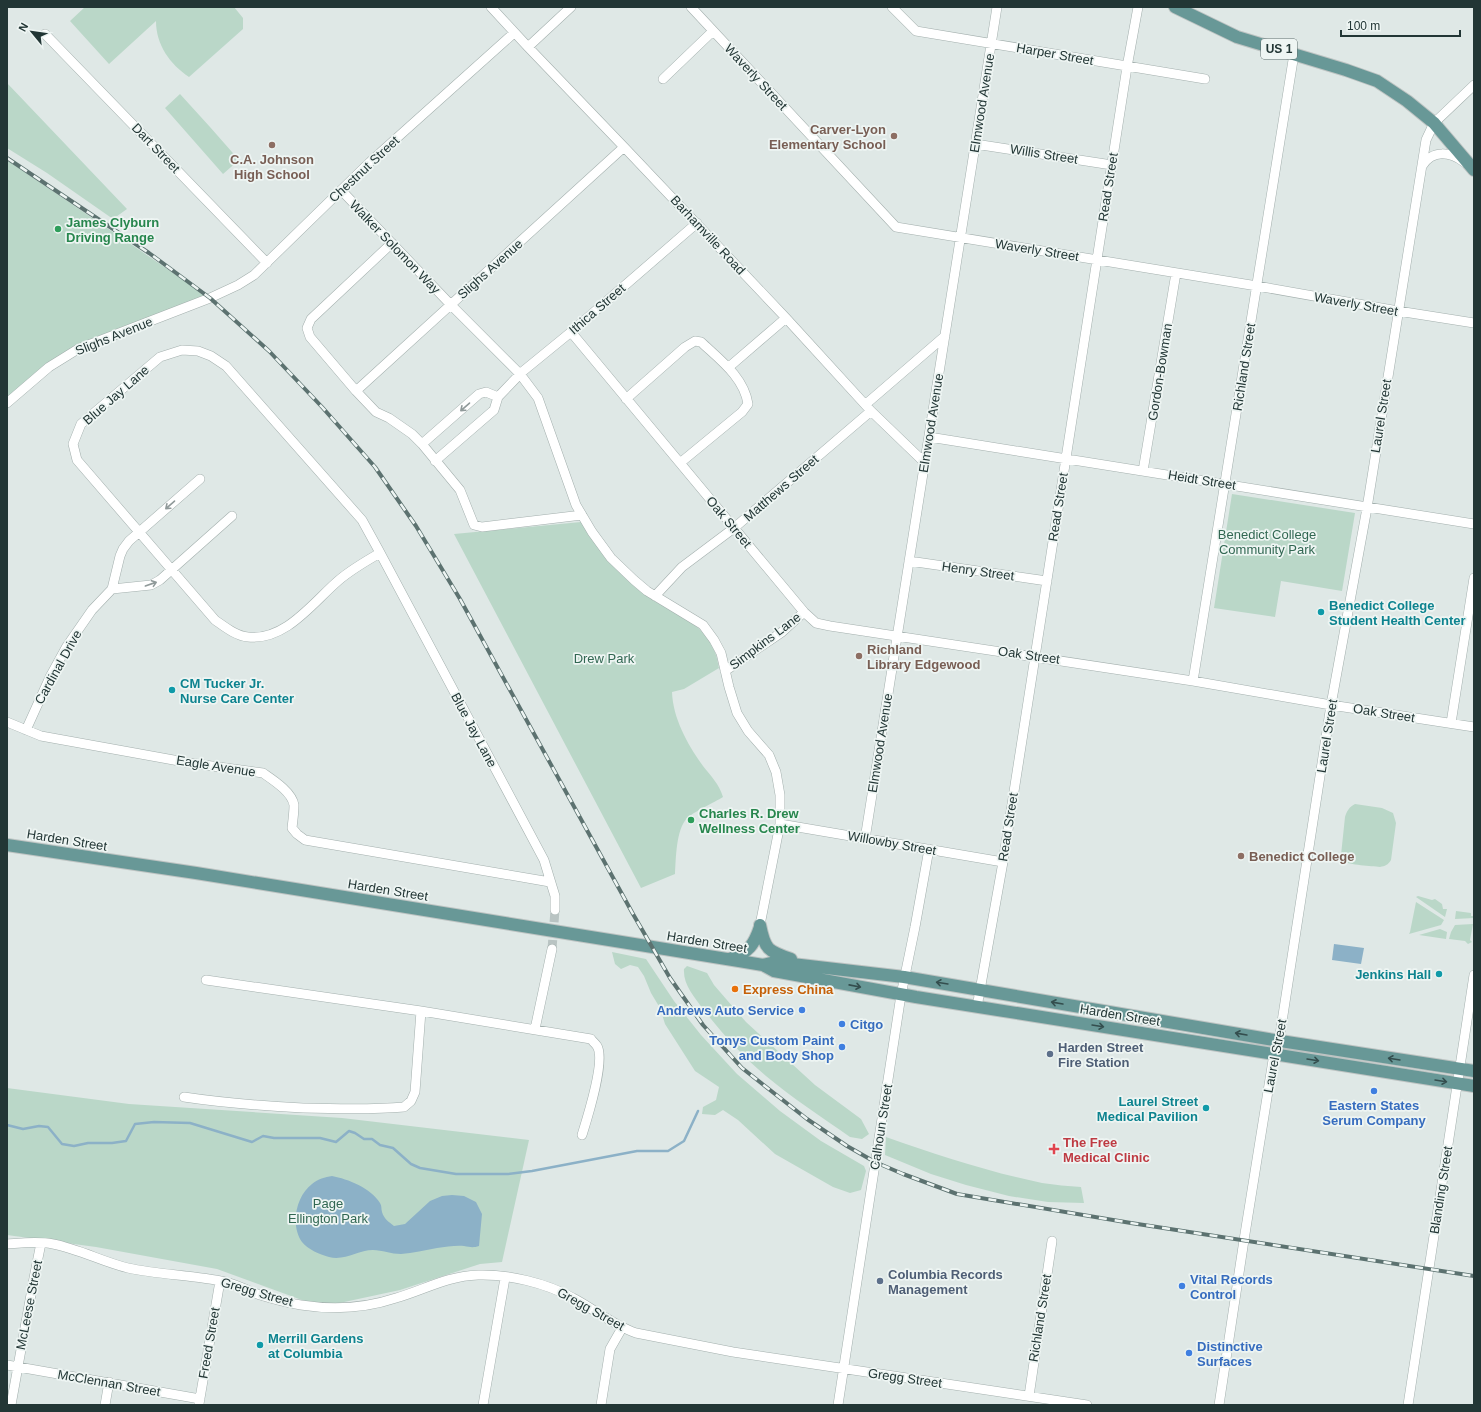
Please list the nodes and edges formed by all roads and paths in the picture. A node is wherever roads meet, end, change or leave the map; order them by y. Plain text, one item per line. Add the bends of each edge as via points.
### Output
1 (491, 7) edge
2 (571, 7) edge
3 (691, 7) edge
4 (892, 7) edge
5 (997, 7) edge
6 (1138, 7) edge
7 (1175, 7) edge
8 (713, 31) junction
9 (514, 33) junction
10 (45, 34) dead end
11 (992, 43) junction
12 (528, 47) junction
13 (1294, 54) junction
14 (1127, 66) junction
15 (663, 79) dead end
16 (1204, 79) dead end
17 (1474, 85) edge
18 (1434, 123) junction
19 (975, 144) junction
20 (624, 147) junction
21 (1112, 165) junction
22 (1422, 168) junction
23 (1473, 168) edge
24 (341, 190) junction
25 (697, 223) junction
26 (961, 238) junction
27 (392, 243) junction
28 (1097, 259) junction
29 (268, 263) junction
30 (1176, 273) junction
31 (1257, 286) junction
32 (210, 298) joint
33 (451, 305) junction
34 (1398, 311) junction
35 (786, 318) junction
36 (1474, 323) edge
37 (571, 332) junction
38 (945, 336) junction
39 (729, 367) junction
40 (520, 374) junction
41 (356, 391) junction
42 (498, 397) junction
43 (626, 399) junction
44 (7, 403) edge
45 (868, 407) junction
46 (929, 437) junction
47 (422, 444) junction
48 (1066, 460) junction
49 (435, 461) junction
50 (925, 462) junction
51 (680, 463) junction
52 (1143, 471) junction
53 (200, 479) dead end
54 (1225, 484) junction
55 (1367, 508) junction
56 (582, 515) junction
57 (232, 516) dead end
58 (1474, 524) edge
59 (734, 528) junction
60 (139, 532) junction
61 (380, 553) junction
62 (909, 561) junction
63 (171, 570) junction
64 (1474, 578) edge
65 (1047, 581) junction
66 (112, 589) junction
67 (655, 596) junction
68 (804, 612) junction
69 (897, 636) junction
70 (1035, 656) junction
71 (725, 671) junction
72 (1193, 681) junction
73 (1331, 705) junction
74 (7, 722) edge
75 (1450, 723) junction
76 (1474, 727) edge
77 (26, 730) junction
78 (780, 824) junction
79 (865, 839) junction
80 (7, 845) edge
81 (929, 850) junction
82 (1003, 862) junction
83 (550, 882) junction
84 (555, 910) tunnel mouth
85 (760, 926) junction
86 (552, 949) tunnel mouth
87 (730, 959) junction
88 (763, 965) junction
89 (813, 966) junction
90 (1474, 975) edge
91 (904, 977) junction
92 (206, 980) dead end
93 (980, 990) junction
94 (901, 995) junction
95 (976, 1007) junction
96 (421, 1012) junction
97 (535, 1029) junction
98 (1279, 1041) junction
99 (1274, 1054) junction
100 (1459, 1069) junction
101 (1474, 1071) edge
102 (1457, 1083) junction
103 (1474, 1086) edge
104 (184, 1097) dead end
105 (582, 1136) dead end
106 (1052, 1241) dead end
107 (41, 1243) junction
108 (7, 1244) edge
109 (505, 1278) junction
110 (220, 1282) junction
111 (622, 1328) junction
112 (7, 1365) edge
113 (18, 1367) junction
114 (844, 1370) junction
115 (109, 1382) junction
116 (1031, 1399) edge
117 (199, 1402) edge
118 (11, 1405) edge
119 (105, 1405) edge
120 (483, 1405) edge
121 (601, 1405) edge
122 (838, 1405) edge
123 (1087, 1405) edge
124 (1219, 1405) edge
125 (1408, 1405) edge

1 - 9 street, Barhamville Road
2 - 12 street
3 - 8 street, Waverly Street
4 - 11 street, Harper Street via 916,31
5 - 11 street, Elmwood Avenue
6 - 14 street, Read Street
7 - 13 main road, US 1 via 1237,37
8 - 15 street
8 - 26 street, Waverly Street via 896,227
9 - 12 street, Barhamville Road
9 - 24 street, Chestnut Street
10 - 29 street, Dart Street
11 - 14 street, Harper Street
11 - 19 street, Elmwood Avenue
12 - 20 street, Barhamville Road
13 - 18 main road, US 1 via 1377,82 1407,100
13 - 31 street, Richland Street
14 - 16 street, Harper Street
14 - 21 street, Read Street
17 - 18 street, Laurel Street
18 - 22 street, Laurel Street via 1426,140
18 - 23 main road, US 1
19 - 21 street, Willis Street
19 - 26 street, Elmwood Avenue
20 - 25 street, Barhamville Road
20 - 33 street, Slighs Avenue
21 - 28 street, Read Street
22 - 23 street via 1425,161 1443,154 1455,156
22 - 34 street, Laurel Street
24 - 27 street, Walker Solomon Way
24 - 29 street, Chestnut Street
25 - 35 street, Barhamville Road
25 - 37 street, Ithica Street
26 - 28 street, Waverly Street
26 - 38 street, Elmwood Avenue
27 - 33 street, Walker Solomon Way
27 - 41 street via 311,319 307,328 310,337
28 - 30 street, Waverly Street
28 - 48 street, Read Street
29 - 32 street, Chestnut Street via 246,280
30 - 31 street, Waverly Street
30 - 52 street, Gordon-Bowman
31 - 34 street, Waverly Street
31 - 54 street, Richland Street
32 - 44 street, Slighs Avenue via 78,349 49,367
33 - 40 street, Walker Solomon Way
33 - 41 street, Slighs Avenue
34 - 36 street, Waverly Street
34 - 55 street, Laurel Street
35 - 39 street
35 - 45 street, Barhamville Road
37 - 40 street, Ithica Street
37 - 43 street, Oak Street
38 - 45 street, Matthews Street
38 - 46 street, Elmwood Avenue
39 - 43 street via 701,342 695,341
39 - 51 street via 747,394 748,404 742,412
40 - 42 street, Ithica Street
40 - 56 street, Walker Solomon Way via 538,398 576,505
41 - 47 street via 376,412 389,418
42 -> 47 street via 486,392 479,394
42 - 49 street, Ithica Street via 494,410
43 - 51 street, Oak Street
45 - 50 street, Barhamville Road
45 - 59 street, Matthews Street
46 - 48 street, Heidt Street
46 - 50 street, Elmwood Avenue
47 - 49 street
48 - 52 street, Heidt Street
48 - 65 street, Read Street
49 - 56 street via 460,490 474,525
50 - 62 street, Elmwood Avenue
51 - 59 street, Oak Street
52 - 54 street, Heidt Street
53 -> 60 street, Cardinal Drive
54 - 55 street, Heidt Street
54 - 72 street, Richland Street
55 - 58 street, Heidt Street
55 - 73 street, Laurel Street
56 - 67 street, Walker Solomon Way via 611,558
57 - 63 street
59 - 67 street, Matthews Street via 682,567
59 - 68 street, Oak Street
60 - 61 street, Blue Jay Lane via 77,460 74,444 81,424 160,357 182,350 198,350 226,366 362,520
60 - 63 street, Blue Jay Lane
60 - 66 street, Cardinal Drive via 123,549
61 - 63 street, Blue Jay Lane via 339,580 302,616 277,632 265,636 247,637 231,631 215,620
61 - 83 street, Blue Jay Lane via 544,860
62 - 65 street, Henry Street
62 - 69 street, Elmwood Avenue
66 -> 63 street via 151,585
64 - 75 street
65 - 70 street, Read Street
66 - 77 street, Cardinal Drive via 92,610 67,646
67 - 71 street, Walker Solomon Way via 703,625 721,652
68 - 69 street, Oak Street via 816,623
68 - 71 street, Simpkins Lane via 782,632
69 - 70 street, Oak Street
69 - 79 street, Elmwood Avenue
70 - 72 street, Oak Street
70 - 82 street, Read Street
71 - 78 street, Walker Solomon Way via 737,713 748,731 769,754 776,772 780,795
72 - 73 street, Oak Street
73 - 75 street, Oak Street
73 - 98 street, Laurel Street
74 - 77 street, Eagle Avenue
75 - 76 street, Oak Street
77 - 83 street, Eagle Avenue via 48,738 263,773 286,790 294,804 292,828 305,840
78 - 79 street, Willowby Street
78 - 85 street, Walker Solomon Way
79 - 81 street, Willowby Street
80 - 87 main road, Harden Street
81 - 82 street, Willowby Street
81 - 91 street, Calhoun Street
82 - 93 street, Read Street
83 - 84 street, Blue Jay Lane via 555,896
85 - 87 main road via 749,950
85 - 89 main road via 764,943 771,951
86 - 97 street
87 - 88 main road, Harden Street
88 - 89 main road, Harden Street via 775,962
88 -> 94 main road, Harden Street via 774,971
89 - 91 main road, Harden Street
90 - 100 street, Blanding Street
93 -> 91 main road, Harden Street
91 - 94 street, Calhoun Street
92 - 96 street
93 - 95 street, Read Street
98 -> 93 main road, Harden Street
94 - 95 main road, Harden Street
94 - 114 street, Calhoun Street
95 -> 99 main road, Harden Street
96 - 97 street
96 - 104 street via 415,1092 411,1101 404,1107 343,1109 228,1104
97 - 105 street via 590,1039 598,1046 600,1063
98 - 99 street, Laurel Street
100 -> 98 main road, Harden Street
99 -> 102 main road, Harden Street
99 - 124 street, Laurel Street
100 - 101 main road, Harden Street
100 - 102 street, Blanding Street
102 - 103 main road, Harden Street
102 - 125 street, Blanding Street
106 - 116 street, Richland Street
107 - 108 street, Gregg Street
107 - 110 street, Gregg Street via 52,1244 130,1268
107 - 113 street, McLeese Street
109 - 110 street, Gregg Street via 492,1275 462,1276 376,1304 333,1307 278,1300
109 - 111 street, Gregg Street via 544,1285 559,1291
109 - 120 street
110 - 117 street, Freed Street
111 - 114 street, Gregg Street via 733,1352
111 - 121 street via 610,1349
112 - 113 street, McClennan Street
113 - 115 street, McClennan Street
113 - 118 street, McLeese Street
114 - 116 street, Gregg Street
114 - 122 street, Calhoun Street
115 - 117 street, McClennan Street
115 - 119 street
116 - 123 street, Gregg Street

